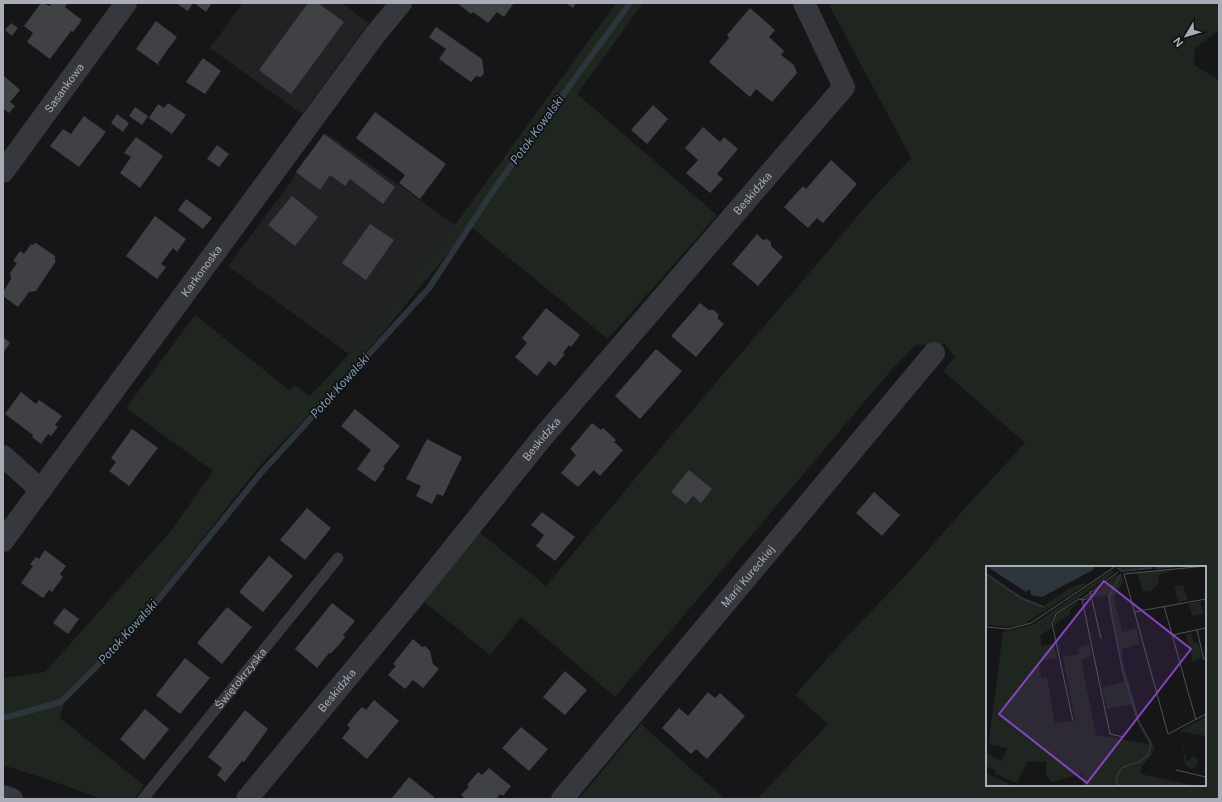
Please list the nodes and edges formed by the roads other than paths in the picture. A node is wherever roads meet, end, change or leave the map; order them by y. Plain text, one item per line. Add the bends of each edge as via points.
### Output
1 (126, 3) edge
2 (400, 3) edge
3 (804, 3) edge
4 (3, 172) edge
5 (934, 353) dead end
6 (3, 456) edge
7 (40, 490) junction
8 (3, 541) edge
9 (338, 558) dead end
10 (3, 796) edge
11 (12, 799) edge
12 (144, 799) edge
13 (247, 799) edge
14 (562, 799) edge

1 - 4 street, Sasankowa
2 - 7 street, Karkonoska
3 - 13 street, Beskidzka via 844,87 541,439
5 - 14 street, Marii Kureckiej
6 - 7 street
7 - 8 street, Karkonoska
9 - 12 lane, Świętokrzyska
10 - 11 street

